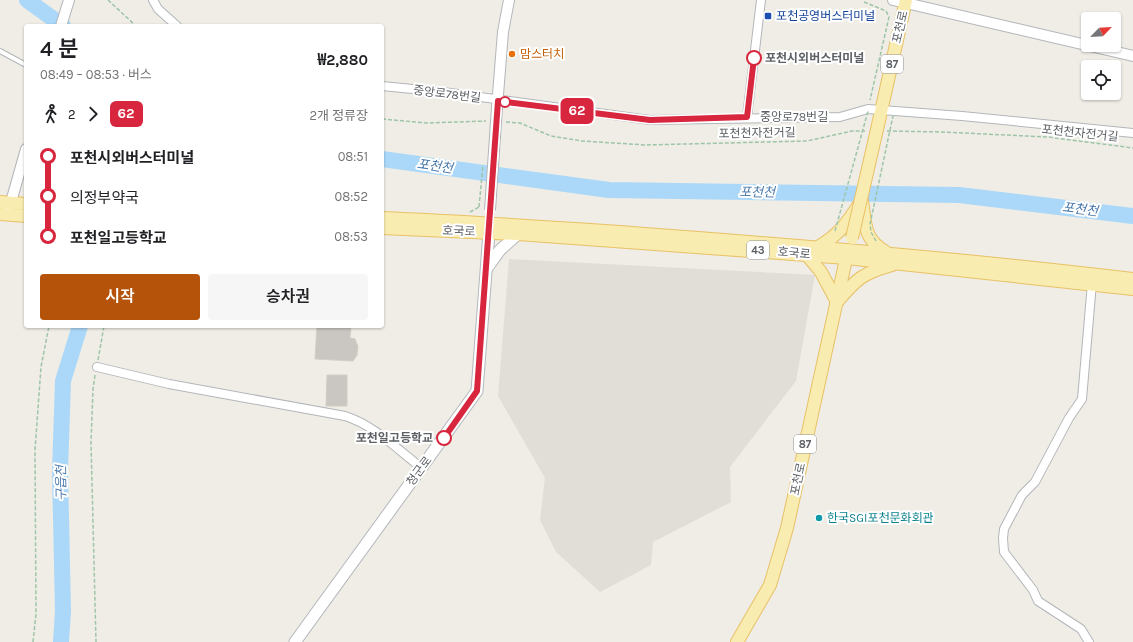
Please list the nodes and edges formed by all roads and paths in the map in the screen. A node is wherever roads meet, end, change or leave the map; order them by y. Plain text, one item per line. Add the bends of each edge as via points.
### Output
1 (69, 0) edge
2 (108, 0) edge
3 (153, 0) edge
4 (510, 0) edge
5 (761, 0) edge
6 (893, 0) edge
7 (906, 1) edge
8 (864, 2) dead end
9 (62, 24) edge
10 (134, 24) edge
11 (175, 24) edge
12 (0, 51) edge
13 (1133, 56) edge
14 (24, 64) edge
15 (384, 86) edge
16 (498, 104) junction
17 (868, 110) junction
18 (882, 110) junction
19 (893, 116) dead end
20 (747, 117) junction
21 (384, 119) edge
22 (492, 121) dead end
23 (499, 122) dead end
24 (880, 128) junction
25 (867, 131) dead end
26 (1133, 133) edge
27 (1133, 148) edge
28 (24, 155) edge
29 (862, 201) junction
30 (24, 204) edge
31 (479, 207) dead end
32 (5, 208) edge
33 (469, 213) dead end
34 (24, 215) edge
35 (384, 218) edge
36 (489, 227) junction
37 (384, 228) edge
38 (518, 234) junction
39 (834, 235) junction
40 (876, 241) dead end
41 (818, 247) junction
42 (888, 253) junction
43 (806, 254) junction
44 (847, 254) junction
45 (898, 263) junction
46 (486, 269) junction
47 (1133, 279) edge
48 (1092, 283) junction
49 (1133, 288) edge
50 (837, 302) junction
51 (49, 328) edge
52 (104, 328) edge
53 (97, 367) junction
54 (422, 468) junction
55 (34, 642) edge
56 (96, 642) edge
57 (295, 642) edge
58 (737, 642) edge
59 (1088, 642) edge

1 - 9 street
2 - 10 path
3 - 11 street via 158,9
4 - 16 street via 503,32
5 - 20 street
6 - 7 street
7 - 13 street
7 - 18 main road, 포천로 / 87
8 - 17 path via 886,11 889,17
12 - 14 lane
15 - 16 street, 중앙로78번길 via 443,92
16 - 20 street, 중앙로78번길 via 650,120
16 - 36 street, bridge
17 - 18 street, 중앙로78번길
17 - 20 street, 중앙로78번길 via 840,117
17 - 39 path, bridge
18 - 24 main road, 포천로 / 87
18 - 26 street, 중앙로78번길
19 - 40 path, bridge via 870,224
21 - 22 path via 427,123
23 - 25 path, 포천천자전거길 via 520,123 551,136 582,141 645,145 807,141 852,131
24 - 27 path, 포천천자전거길 via 1048,137
24 - 29 main road, 87, bridge
28 - 32 street
29 - 39 main road, bridge via 844,227
29 - 42 main road via 867,232 874,245
29 - 44 main road, 포천로 / 87, bridge
30 - 32 main road
31 - 33 path
32 - 34 main road
35 - 36 main road, 호국로 / 43
36 - 37 main road, 호국로 / 43
36 - 38 main road, 호국로 / 43
36 - 41 main road, 호국로 / 43
36 - 46 main road, 청군로
38 - 43 main road, 호국로 / 43
38 - 46 main road via 500,250
39 - 41 main road
41 - 44 main road, 호국로 / 43
42 - 44 main road, 호국로 / 43
42 - 47 main road, 호국로 / 43
43 - 44 main road, 호국로 / 43
43 - 50 main road via 821,272
44 - 45 main road, 호국로 / 43
44 - 50 main road, 포천로 / 87
45 - 48 main road, 호국로 / 43
45 - 50 main road via 876,269 854,281
46 - 54 main road, 청군로 via 477,391
48 - 49 main road, 호국로 / 43
48 - 59 street via 1082,399 1035,482 1022,495 1004,529 1003,538 1004,552 1033,590 1038,601 1081,629
50 - 58 main road, 포천로 / 87 via 787,528 770,585
51 - 55 path via 41,367 35,450
52 - 53 path
53 - 54 street via 169,384 358,420
53 - 56 path via 93,389 91,443
54 - 57 main road, 청군로

